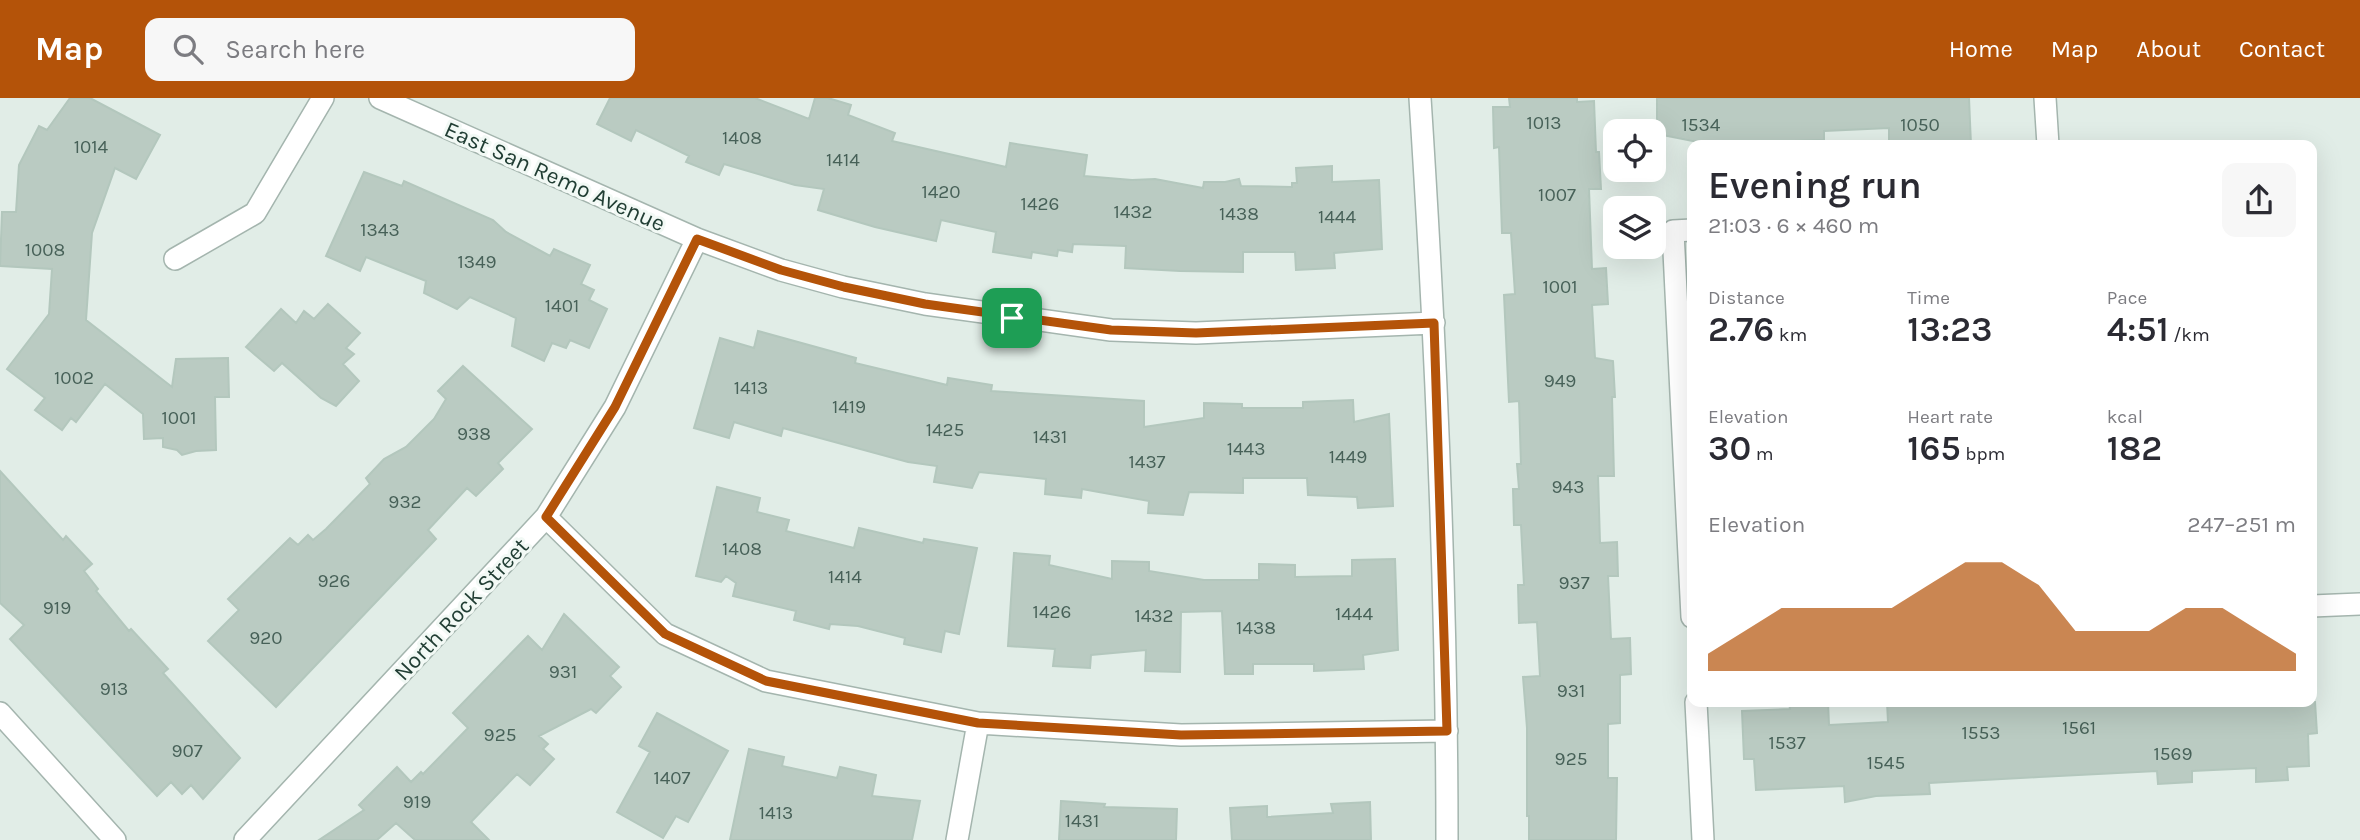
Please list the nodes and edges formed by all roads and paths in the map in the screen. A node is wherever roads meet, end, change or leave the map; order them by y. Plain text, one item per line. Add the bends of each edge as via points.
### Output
1 (323, 98) edge
2 (380, 98) edge
3 (1420, 98) edge
4 (2045, 98) edge
5 (2048, 140) edge
6 (1682, 231) edge
7 (697, 239) junction
8 (175, 259) dead end
9 (1434, 323) junction
10 (1687, 424) edge
11 (546, 517) junction
12 (2360, 604) edge
13 (2317, 606) edge
14 (1696, 707) edge
15 (0, 713) edge
16 (978, 723) junction
17 (1447, 731) junction
18 (115, 840) edge
19 (245, 840) edge
20 (957, 840) edge
21 (1447, 840) edge
22 (1703, 840) edge

1 - 8 street via 255,213
2 - 7 street, East San Remo Avenue
3 - 9 street
4 - 5 street
6 - 10 street
7 - 9 street, East San Remo Avenue via 844,287 925,304 1111,330 1196,333
7 - 11 street, North Rock Street via 615,407
9 - 17 street
11 - 16 street via 665,634 766,681
11 - 19 street, North Rock Street
12 - 13 street
14 - 22 street
15 - 18 street
16 - 17 street via 1181,735
16 - 20 street
17 - 21 street

